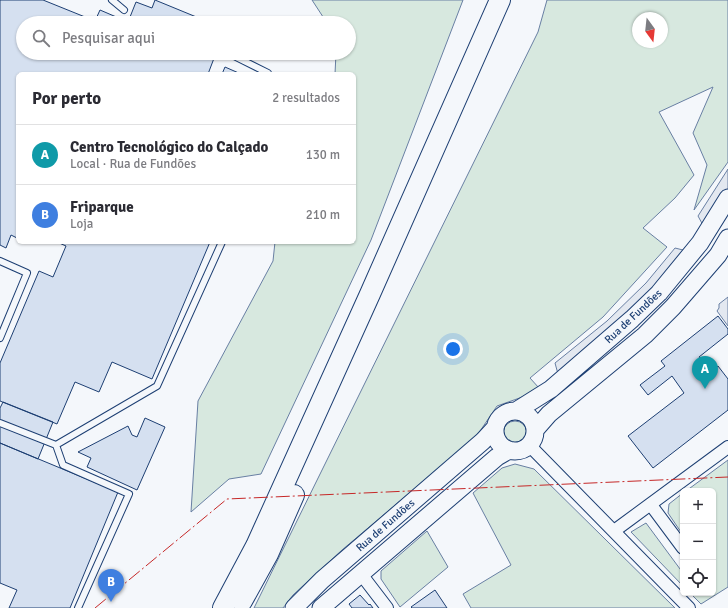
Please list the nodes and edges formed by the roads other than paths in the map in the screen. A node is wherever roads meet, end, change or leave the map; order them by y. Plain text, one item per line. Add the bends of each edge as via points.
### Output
1 (112, 0) edge
2 (500, 0) edge
3 (512, 0) edge
4 (124, 10) dead end
5 (242, 60) edge
6 (266, 72) edge
7 (728, 198) edge
8 (728, 238) edge
9 (221, 244) edge
10 (0, 260) edge
11 (0, 338) edge
12 (516, 411) junction
13 (0, 423) edge
14 (495, 428) junction
15 (532, 437) junction
16 (56, 445) junction
17 (728, 448) edge
18 (509, 450) junction
19 (651, 505) junction
20 (614, 531) junction
21 (680, 544) edge
22 (361, 574) junction
23 (78, 608) edge
24 (223, 608) edge
25 (238, 608) edge
26 (294, 608) edge
27 (321, 608) edge
28 (387, 608) edge
29 (689, 608) edge

1 - 4 lane
2 - 24 highway via 256,546
3 - 25 highway via 268,554
5 - 6 lane
7 - 12 main road, Rua de Fundões via 700,243 659,292 551,389
8 - 15 main road, Rua de Fundões via 718,255 667,313 549,414
9 - 16 lane via 157,386
10 - 11 lane via 27,273
12 - 14 main road, Rua de Fundões via 510,411 500,417
12 - 15 main road via 527,415 534,424
13 - 16 lane
14 - 18 main road via 498,442
14 - 26 main road, Rua de Fundões via 322,580
15 - 18 main road, Rua de Fundões via 520,450
15 - 20 street
16 - 23 lane via 63,465 129,494
17 - 19 street
18 - 22 main road, Rua de Fundões via 497,457
19 - 20 street
19 - 21 street
20 - 29 street
22 - 27 main road, Rua de Fundões
22 - 28 street

